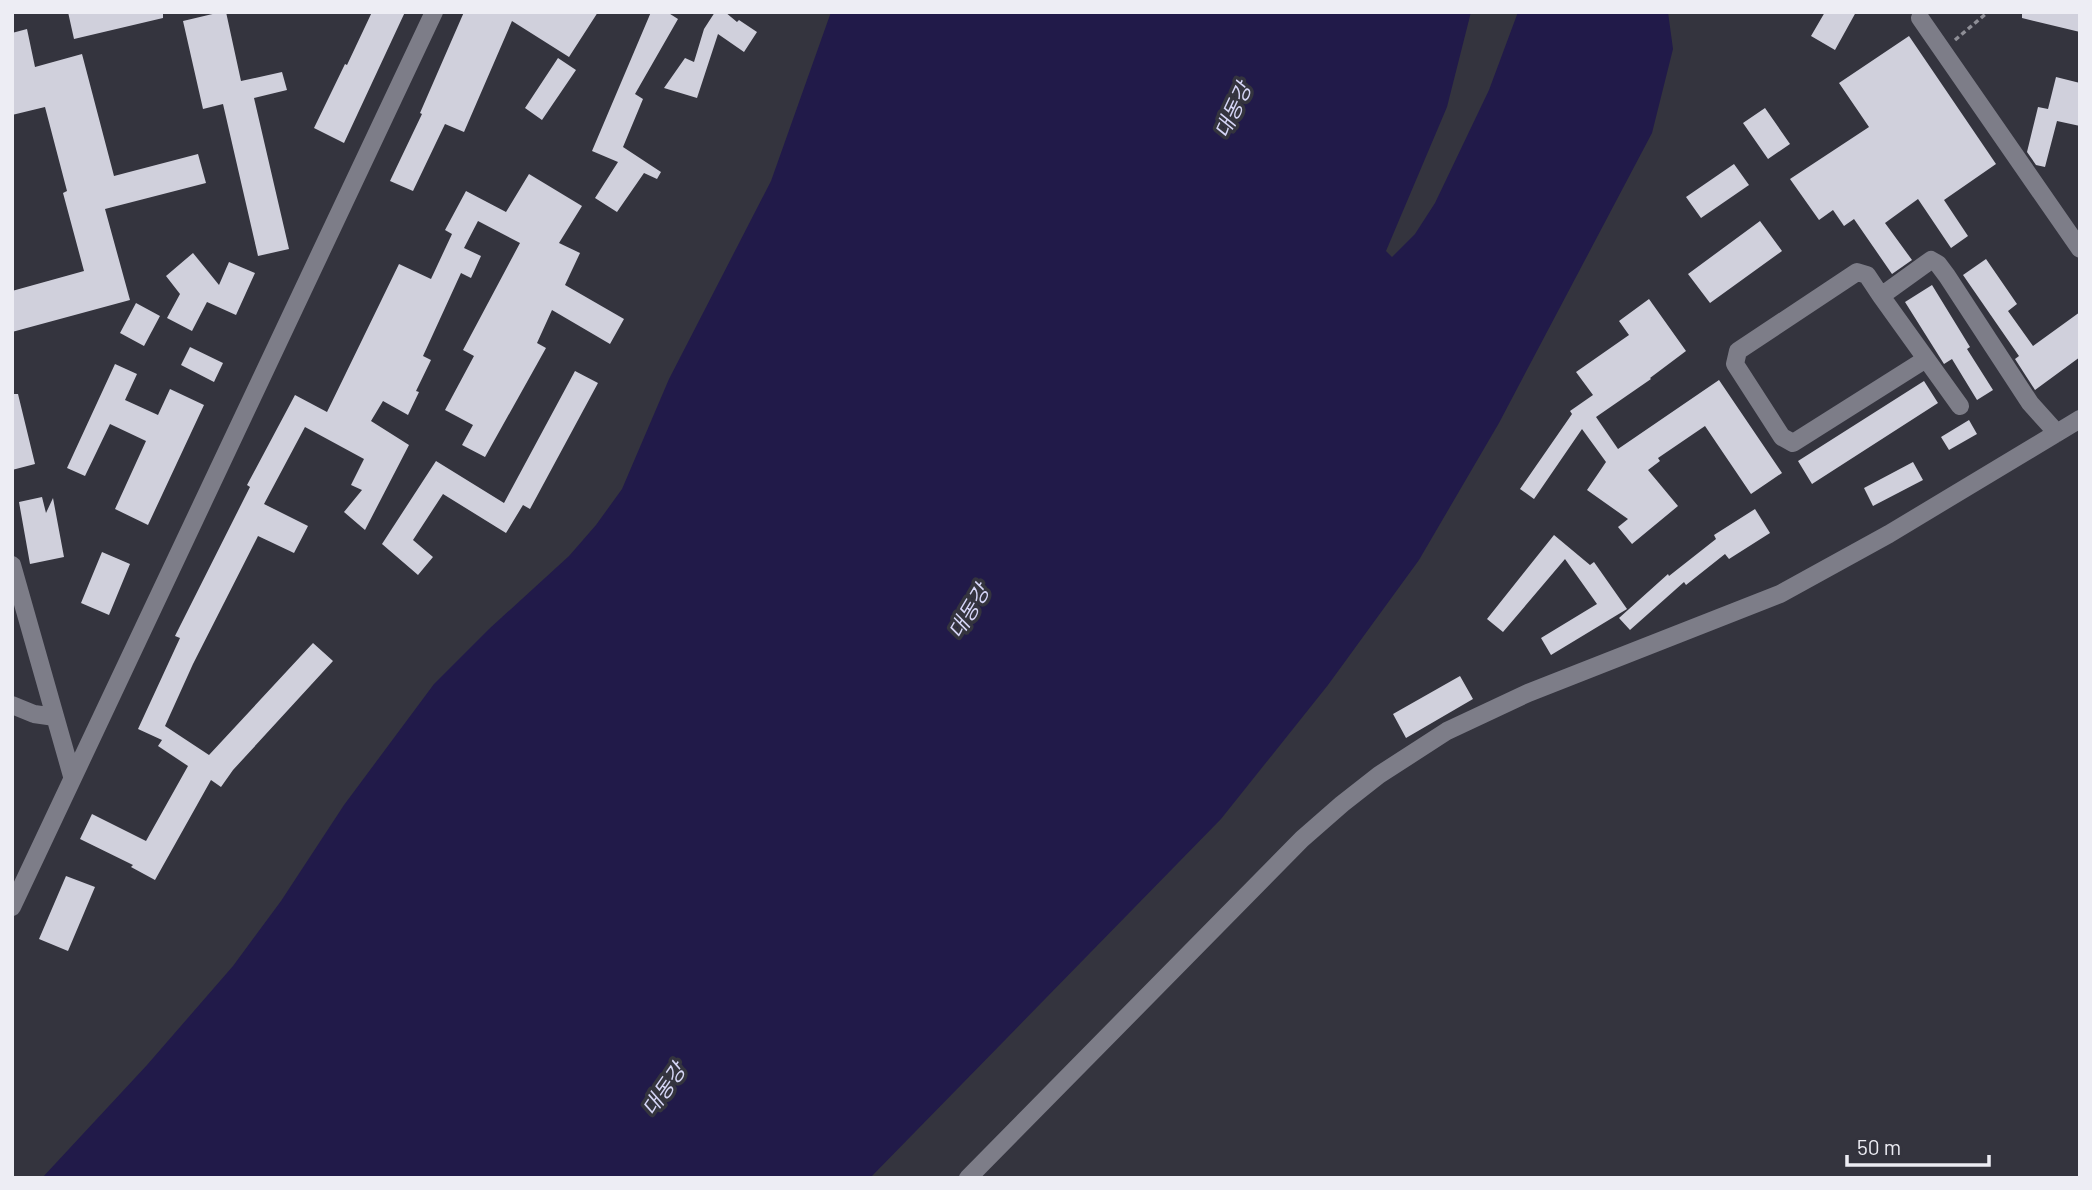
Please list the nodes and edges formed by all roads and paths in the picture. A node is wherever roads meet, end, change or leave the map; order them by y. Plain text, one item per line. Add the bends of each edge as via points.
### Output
1 (434, 12) edge
2 (1988, 12) edge
3 (1920, 18) dead end
4 (1942, 51) junction
5 (2080, 248) edge
6 (1881, 296) junction
7 (1926, 359) junction
8 (1960, 406) dead end
9 (2080, 419) edge
10 (2057, 433) junction
11 (12, 565) edge
12 (12, 705) edge
13 (55, 717) junction
14 (72, 776) junction
15 (12, 907) edge
16 (968, 1178) edge

1 - 14 street
2 - 4 path
3 - 4 street
4 - 5 street
6 - 7 street
6 - 7 street via 1867,275 1857,272 1738,351 1735,364 1782,437 1793,443
6 - 10 street via 1931,260 1938,264 2030,403
7 - 8 street
9 - 10 street
10 - 16 street via 1780,594 1528,693 1447,731 1379,775 1302,839
11 - 13 street
12 - 13 street
13 - 14 street
14 - 15 street

